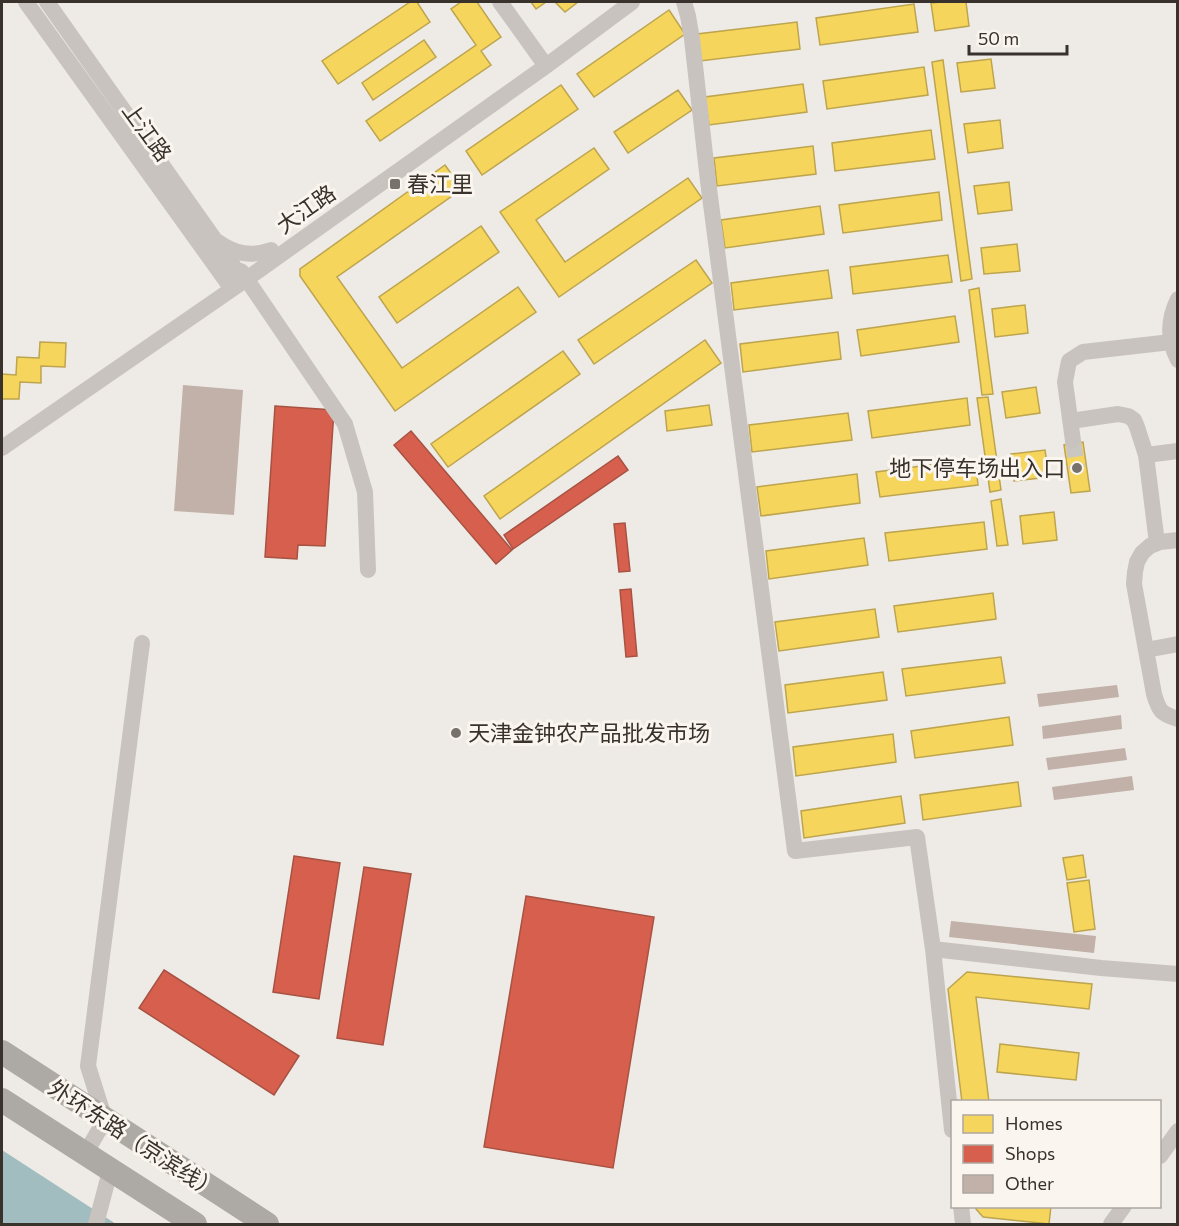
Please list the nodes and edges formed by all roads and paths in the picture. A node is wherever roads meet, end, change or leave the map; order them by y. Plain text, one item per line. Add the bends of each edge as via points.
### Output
1 (26, 2) edge
2 (47, 2) edge
3 (500, 2) edge
4 (617, 2) edge
5 (632, 2) edge
6 (684, 2) edge
7 (543, 62) junction
8 (208, 243) junction
9 (272, 255) junction
10 (238, 275) junction
11 (1178, 299) edge
12 (1171, 342) junction
13 (1178, 360) edge
14 (1071, 421) junction
15 (2, 441) edge
16 (1073, 441) tunnel mouth
17 (2, 448) edge
18 (1178, 450) edge
19 (1146, 455) junction
20 (1178, 540) edge
21 (1157, 543) junction
22 (368, 570) dead end
23 (142, 643) dead end
24 (1178, 644) edge
25 (1146, 650) junction
26 (1178, 719) edge
27 (933, 949) junction
28 (1178, 974) edge
29 (2, 1052) edge
30 (2, 1100) edge
31 (105, 1120) junction
32 (951, 1120) edge
33 (1178, 1131) edge
34 (85, 1154) junction
35 (1161, 1155) edge
36 (110, 1171) junction
37 (961, 1208) edge
38 (1123, 1208) edge
39 (96, 1224) edge
40 (195, 1224) edge
41 (267, 1224) edge
42 (963, 1224) edge
43 (1111, 1224) edge

1 - 8 street, 上江路
2 - 8 street, 上江路
3 - 7 street
4 - 7 street, 大江路
5 - 7 street, 大江路
6 - 27 street via 692,39 795,852 917,837
7 - 9 street, 大江路
8 - 9 street via 235,252
8 - 10 street via 216,257
9 - 10 street
10 - 15 street
10 - 17 street
10 - 22 street via 345,424 364,492
11 - 12 street via 1171,317
12 - 13 street
12 - 14 street via 1076,355 1069,361 1065,382
14 - 16 street
14 - 19 street via 1128,416 1134,420
18 - 19 street
19 - 21 street
20 - 21 street
21 - 25 street via 1142,553 1135,572
23 - 31 street via 88,1066
24 - 25 street
25 - 26 street via 1158,708
27 - 28 street
27 - 32 street
29 - 31 highway, 外环东路（京滨线）
30 - 34 highway, 外环东路（京滨线）
31 - 34 street
31 - 41 highway, 外环东路（京滨线）
33 - 35 street
34 - 36 highway, 外环东路（京滨线）
36 - 39 street
36 - 40 highway, 外环东路（京滨线）
37 - 42 street
38 - 43 street

